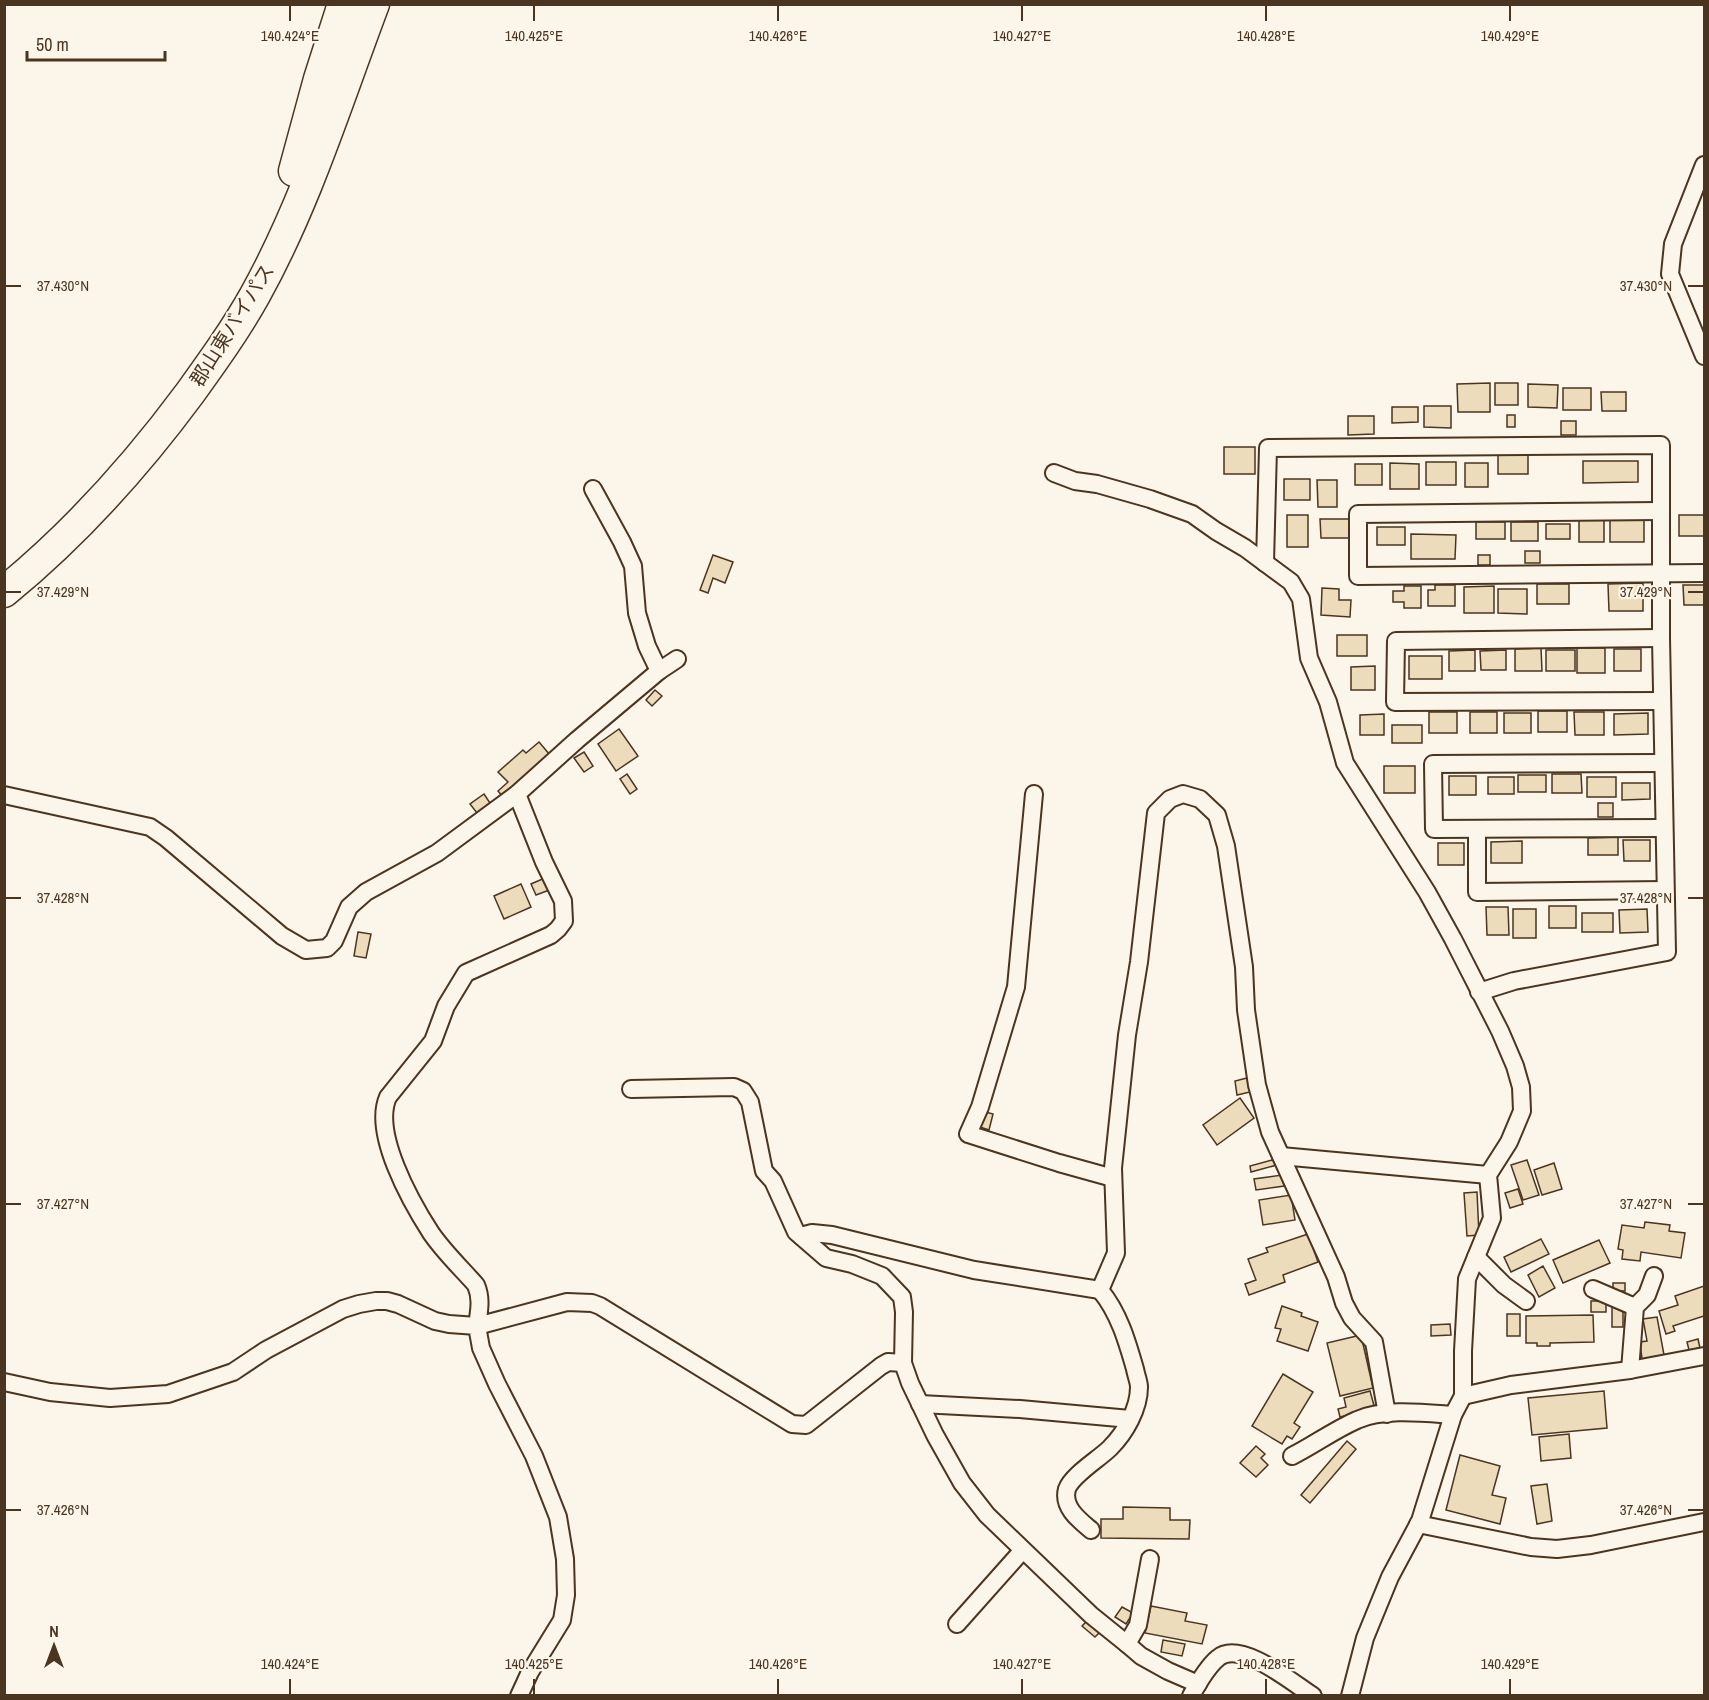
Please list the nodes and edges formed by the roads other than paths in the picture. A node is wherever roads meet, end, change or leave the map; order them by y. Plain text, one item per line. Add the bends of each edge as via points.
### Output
1 (343, 4) edge
2 (374, 4) edge
3 (390, 4) edge
4 (1704, 165) edge
5 (301, 200) junction
6 (275, 255) junction
7 (1704, 356) edge
8 (1054, 473) dead end
9 (593, 489) dead end
10 (1660, 511) junction
11 (1265, 562) junction
12 (1704, 573) edge
13 (1661, 574) junction
14 (4, 592) edge
15 (1660, 638) junction
16 (677, 659) dead end
17 (659, 671) junction
18 (1662, 700) junction
19 (1663, 763) junction
20 (4, 795) edge
21 (517, 795) junction
22 (1034, 795) dead end
23 (1664, 828) junction
24 (1477, 830) junction
25 (1665, 890) junction
26 (1479, 992) junction
27 (631, 1089) dead end
28 (1281, 1156) junction
29 (1488, 1175) junction
30 (1113, 1178) junction
31 (801, 1236) junction
32 (1476, 1257) junction
33 (1654, 1276) dead end
34 (1593, 1289) dead end
35 (1100, 1290) junction
36 (1526, 1301) dead end
37 (1635, 1307) junction
38 (477, 1326) junction
39 (1704, 1356) edge
40 (903, 1363) junction
41 (1630, 1370) junction
42 (4, 1383) edge
43 (1463, 1396) junction
44 (920, 1404) junction
45 (1387, 1414) junction
46 (1453, 1415) junction
47 (1130, 1419) junction
48 (1292, 1456) dead end
49 (1704, 1522) edge
50 (1418, 1524) junction
51 (1091, 1530) dead end
52 (1022, 1551) junction
53 (1150, 1559) dead end
54 (957, 1624) dead end
55 (1127, 1644) junction
56 (1194, 1690) edge
57 (519, 1695) edge
58 (1312, 1695) edge
59 (1350, 1695) edge

1 - 6 highway via 296,160
2 - 5 highway, 郡山東バイパス
3 - 5 highway via 357,96
4 - 7 street via 1673,244 1670,274
5 - 6 highway, 郡山東バイパス
6 - 14 highway, 郡山東バイパス via 218,355 122,479 69,535
8 - 11 street via 1192,514
9 - 17 street via 633,566 637,613
10 - 11 street via 1661,445 1268,448
10 - 13 street
10 - 13 street via 1358,514 1358,576
11 - 26 street via 1298,592 1309,658 1328,702 1345,763 1427,892
12 - 13 street
13 - 15 street
15 - 18 street
15 - 18 street via 1396,641 1395,702
16 - 17 street
17 - 21 street
18 - 19 street
19 - 23 street
19 - 24 street via 1433,765 1434,829
20 - 21 street via 150,827 268,925 306,950 317,950 334,941 349,907 366,892 438,853
21 - 38 street via 563,901 564,921 551,935 466,973 446,1006 433,1041 384,1105 388,1141 416,1206 432,1234 476,1285 480,1303
22 - 30 street via 1016,987 980,1107 968,1134
23 - 24 street
23 - 25 street
24 - 25 street via 1478,892
25 - 26 street via 1667,952 1514,981
26 - 29 street via 1521,1087 1522,1111 1509,1142
27 - 31 street via 734,1087 743,1091 750,1102 764,1171
28 - 29 street
28 - 30 street via 1257,1085 1226,846 1217,815 1200,799 1184,794 1170,799 1156,813
28 - 45 street via 1344,1303 1374,1342
29 - 32 street via 1492,1218
30 - 35 street via 1116,1253
31 - 35 street via 832,1235 974,1270
31 - 40 street via 826,1258 882,1276 902,1297
32 - 36 street
32 - 43 street via 1467,1279
33 - 37 street via 1647,1295
34 - 37 street
35 - 47 street via 1120,1323 1139,1387
37 - 41 street
38 - 40 street via 567,1302 592,1303 798,1426 806,1425 881,1366 888,1362
38 - 42 street via 449,1324 398,1304 376,1301 343,1310 233,1372 168,1394 110,1398
38 - 57 street via 481,1348 534,1456 558,1517 565,1559 562,1620
39 - 41 street
40 - 44 street
41 - 43 street via 1511,1385
43 - 46 street
44 - 47 street
44 - 52 street via 962,1483
45 - 46 street
45 - 48 street via 1359,1419
46 - 50 street
47 - 51 street via 1112,1447 1068,1488 1070,1509
49 - 50 street via 1557,1549
50 - 59 street via 1390,1577 1365,1638
52 - 54 street
52 - 55 street
53 - 55 street via 1138,1625
55 - 56 street
56 - 58 street via 1219,1657 1236,1652 1252,1657

